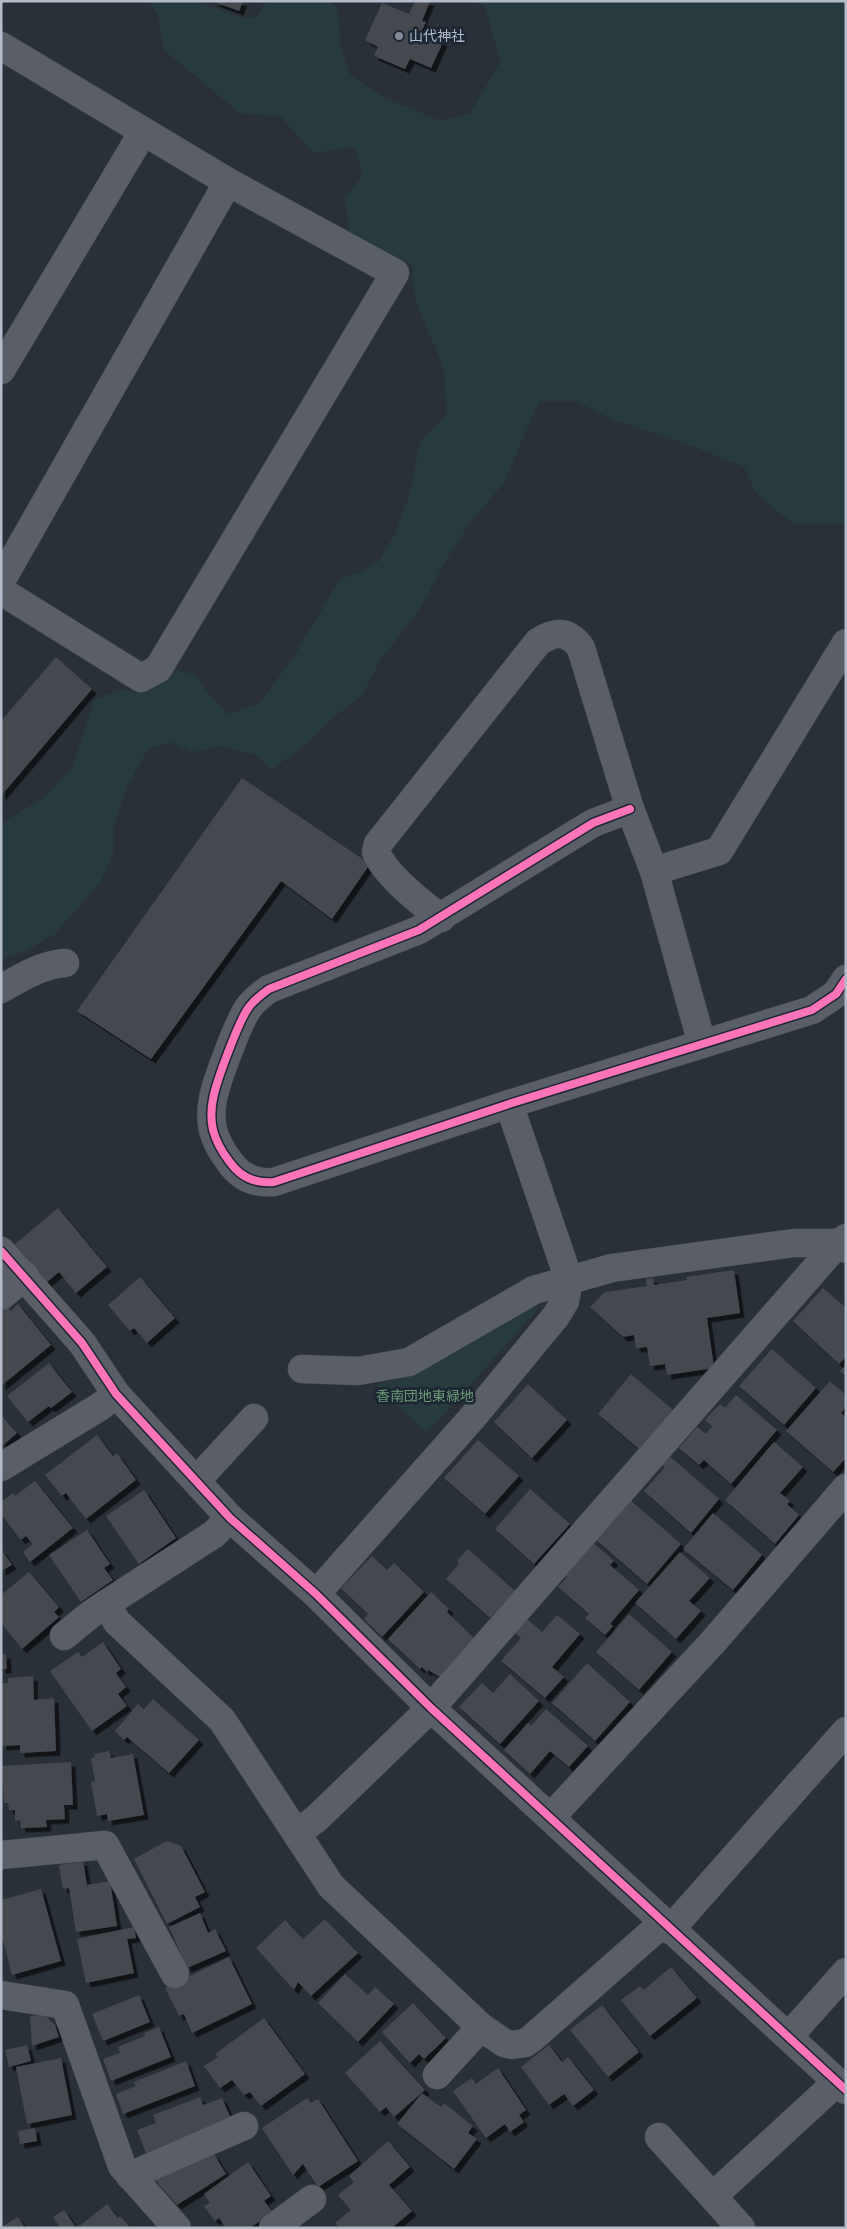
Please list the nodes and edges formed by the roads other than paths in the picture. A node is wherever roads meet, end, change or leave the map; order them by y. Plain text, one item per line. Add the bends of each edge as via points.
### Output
1 (1, 46) edge
2 (143, 132) junction
3 (228, 182) junction
4 (1, 370) edge
5 (1, 581) edge
6 (1, 591) edge
7 (846, 643) edge
8 (630, 808) junction
9 (654, 871) junction
10 (441, 918) junction
11 (65, 963) dead end
12 (846, 979) edge
13 (1, 988) edge
14 (702, 1044) junction
15 (509, 1104) junction
16 (843, 1243) edge
17 (1, 1251) edge
18 (25, 1276) junction
19 (569, 1280) junction
20 (1, 1296) edge
21 (302, 1369) dead end
22 (116, 1394) junction
23 (254, 1418) dead end
24 (1, 1467) edge
25 (196, 1481) junction
26 (846, 1488) edge
27 (230, 1518) junction
28 (316, 1594) junction
29 (106, 1604) junction
30 (64, 1636) dead end
31 (431, 1708) junction
32 (846, 1731) edge
33 (550, 1817) junction
34 (297, 1833) junction
35 (1, 1855) edge
36 (667, 1927) junction
37 (846, 1972) edge
38 (175, 1974) dead end
39 (1, 1995) edge
40 (481, 2026) junction
41 (789, 2036) junction
42 (436, 2074) dead end
43 (842, 2086) edge
44 (244, 2126) dead end
45 (659, 2138) dead end
46 (130, 2176) junction
47 (713, 2196) junction
48 (312, 2199) dead end
49 (177, 2228) edge
50 (273, 2228) edge
51 (741, 2228) edge

1 - 2 street
2 - 3 street
2 - 4 street
3 - 5 street
3 - 6 street via 395,274 158,669 141,678
7 - 9 street via 719,851
8 - 9 street
8 - 10 street via 593,823
8 - 10 street via 581,648 574,638 550,634 538,642 378,844 379,860 414,898
9 - 14 street
10 - 15 street via 419,930 269,989 258,997 241,1022 213,1099 213,1130 220,1149 233,1168 247,1179 274,1182
11 - 13 street via 38,969
12 - 14 street via 836,994 812,1010
14 - 15 street
15 - 19 street
16 - 19 street via 794,1243 612,1268
16 - 31 street
17 - 18 street
18 - 20 street
18 - 22 street via 82,1343
19 - 21 street via 534,1290 409,1362 358,1371
19 - 28 street via 556,1316 472,1418
22 - 24 street
22 - 25 street
23 - 25 street
25 - 27 street
26 - 33 street via 713,1642
27 - 28 street
27 - 29 street via 214,1534
28 - 31 street
29 - 30 street
29 - 34 street via 117,1622 222,1720
31 - 33 street
31 - 34 street via 316,1819
32 - 36 street
33 - 36 street
34 - 40 street via 331,1886
35 - 38 street via 104,1845
36 - 40 street via 525,2043 504,2043
36 - 41 street
37 - 41 street
39 - 46 street via 65,2006 122,2166
40 - 42 street
41 - 43 street
43 - 47 street
44 - 46 street
45 - 47 street
46 - 49 street
47 - 51 street
48 - 50 street

